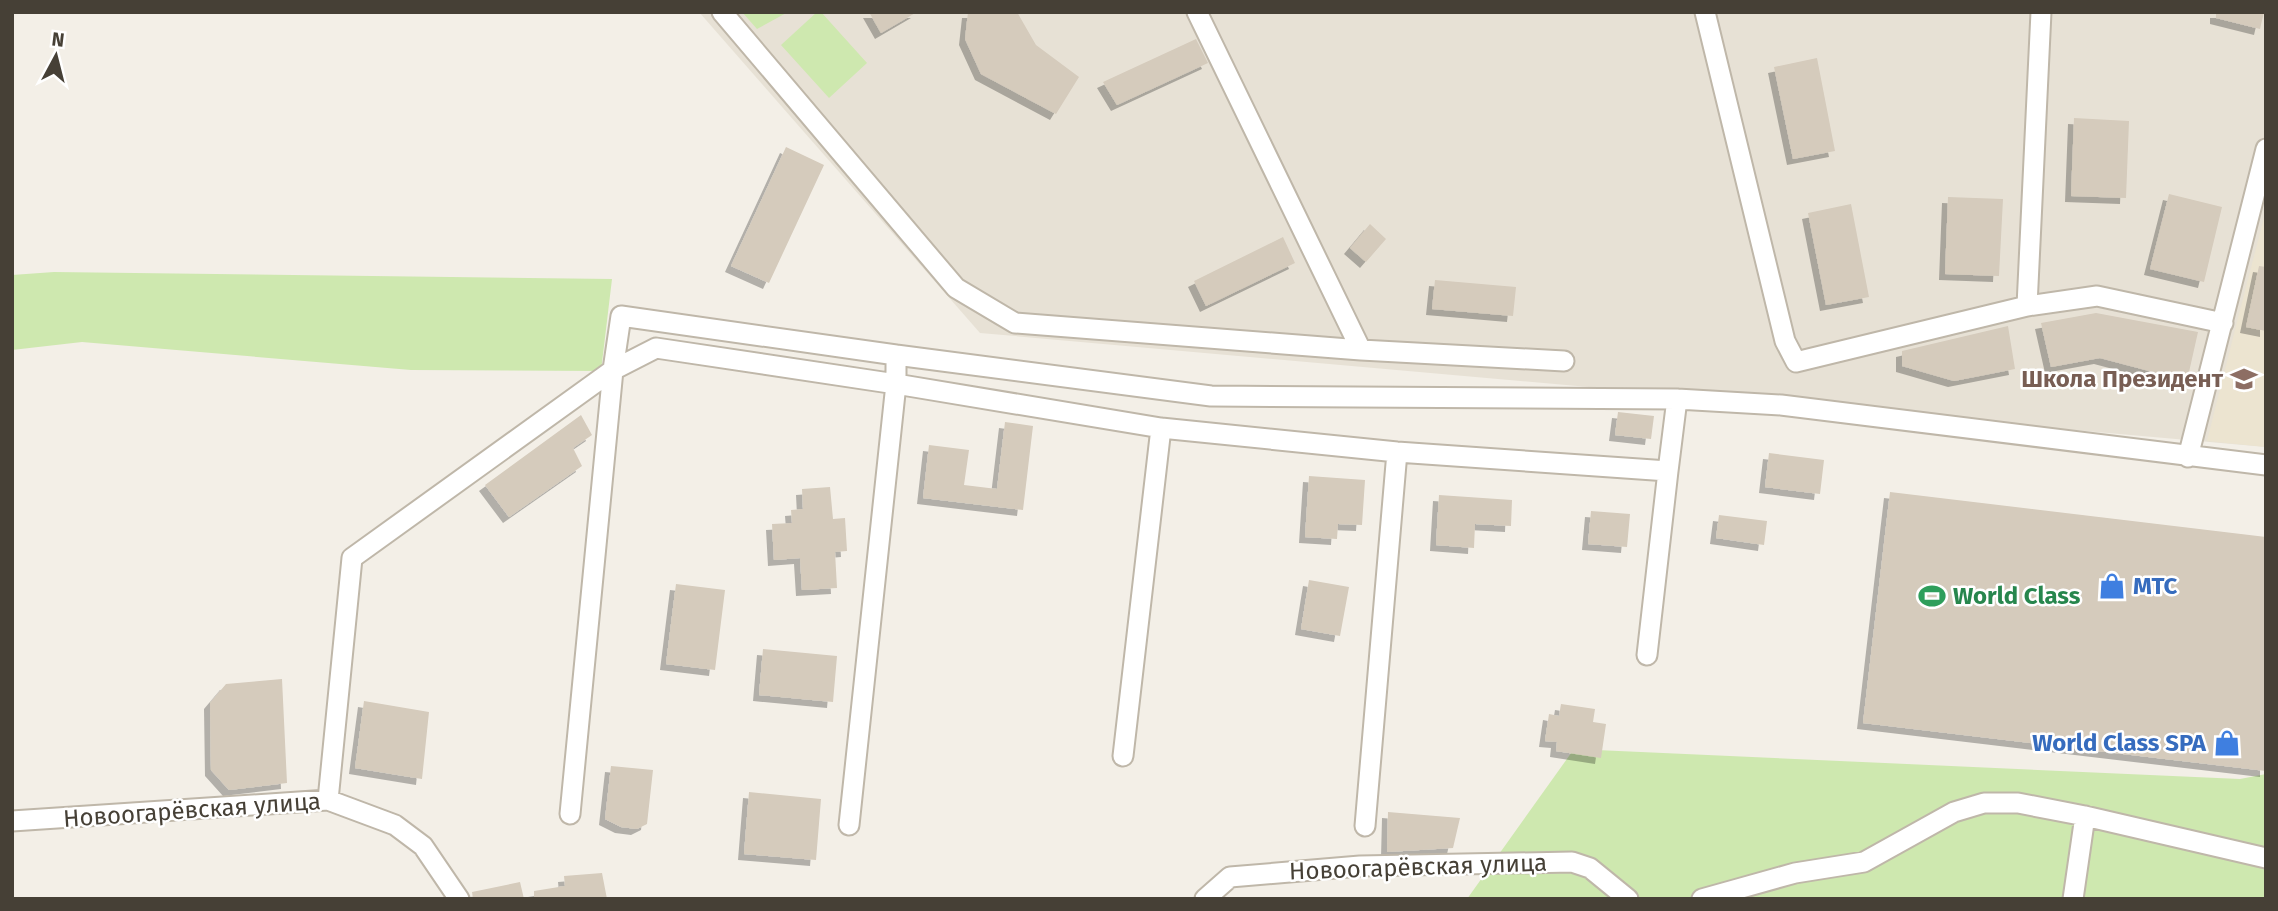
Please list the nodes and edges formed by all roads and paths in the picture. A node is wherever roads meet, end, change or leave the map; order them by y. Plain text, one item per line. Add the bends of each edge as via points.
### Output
1 (722, 12) edge
2 (1197, 12) edge
3 (1705, 12) edge
4 (2041, 12) edge
5 (2266, 149) edge
6 (2027, 306) junction
7 (2223, 323) junction
8 (1361, 350) junction
9 (896, 355) junction
10 (1564, 361) dead end
11 (613, 370) junction
12 (896, 384) junction
13 (1677, 399) junction
14 (1161, 428) junction
15 (1397, 452) junction
16 (2188, 457) junction
17 (2266, 465) edge
18 (1668, 471) junction
19 (1647, 655) dead end
20 (1123, 757) dead end
21 (328, 800) junction
22 (570, 814) dead end
23 (2085, 816) junction
24 (12, 821) edge
25 (849, 825) dead end
26 (1365, 826) dead end
27 (2266, 858) edge
28 (459, 899) edge
29 (1205, 899) edge
30 (1629, 899) edge
31 (1702, 899) edge
32 (2073, 899) edge

1 - 8 street via 956,288 1015,323
2 - 8 street
3 - 6 street via 1785,341 1796,362
4 - 6 street
5 - 7 street
6 - 7 street via 2097,296
7 - 16 street
8 - 10 street
9 - 11 street via 621,316
9 - 12 street
9 - 13 street via 1211,396
11 - 12 street via 656,348
11 - 21 street via 352,558
11 - 22 street
12 - 14 street
12 - 25 street
13 - 16 street via 1781,405
13 - 18 street
14 - 15 street
14 - 20 street
15 - 18 street
15 - 26 street
16 - 17 street
18 - 19 street
21 - 24 street, Новоогарёвская улица
21 - 28 street, Новоогарёвская улица via 395,825 423,846
23 - 27 street
23 - 31 street via 2018,803 1984,803 1954,812 1864,862 1795,873
23 - 32 street
29 - 30 street, Новоогарёвская улица via 1230,877 1360,866 1572,862 1590,868

